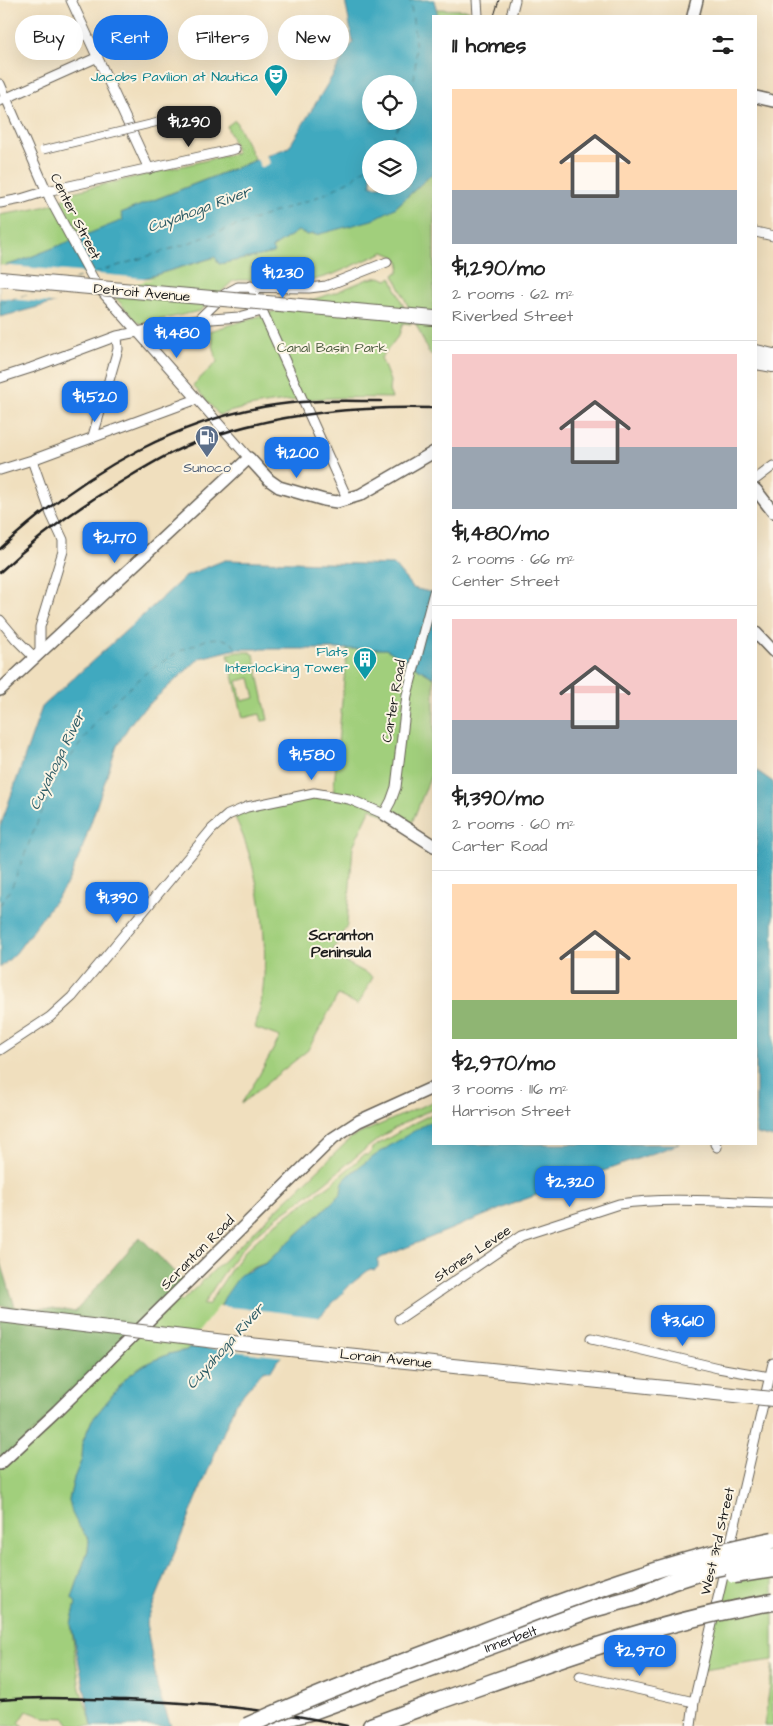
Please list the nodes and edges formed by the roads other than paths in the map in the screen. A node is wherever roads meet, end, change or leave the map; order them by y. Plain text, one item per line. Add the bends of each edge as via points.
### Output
1 (72, 0) edge
2 (478, 0) edge
3 (515, 0) edge
4 (697, 0) edge
5 (478, 15) edge
6 (511, 15) edge
7 (693, 15) edge
8 (93, 46) edge
9 (93, 59) edge
10 (99, 60) edge
11 (0, 84) edge
12 (757, 97) edge
13 (3, 100) edge
14 (773, 101) edge
15 (202, 115) dead end
16 (235, 149) dead end
17 (43, 150) dead end
18 (149, 169) junction
19 (49, 195) junction
20 (0, 203) edge
21 (757, 232) edge
22 (773, 236) edge
23 (387, 262) dead end
24 (0, 280) edge
25 (251, 286) junction
26 (262, 311) junction
27 (432, 318) edge
28 (198, 320) junction
29 (137, 332) junction
30 (117, 336) junction
31 (757, 352) edge
32 (773, 356) edge
33 (757, 362) edge
34 (773, 365) edge
35 (0, 378) edge
36 (197, 399) junction
37 (93, 436) junction
38 (432, 453) edge
39 (249, 458) junction
40 (32, 460) junction
41 (773, 466) edge
42 (0, 470) edge
43 (757, 478) edge
44 (757, 491) edge
45 (348, 500) junction
46 (773, 512) edge
47 (432, 599) edge
48 (0, 620) edge
49 (757, 633) edge
50 (773, 651) edge
51 (37, 654) junction
52 (0, 690) edge
53 (384, 814) junction
54 (432, 845) edge
55 (0, 1050) edge
56 (432, 1088) edge
57 (773, 1203) edge
58 (0, 1315) edge
59 (399, 1319) dead end
60 (592, 1338) dead end
61 (773, 1363) edge
62 (770, 1377) junction
63 (773, 1399) edge
64 (0, 1464) edge
65 (773, 1540) edge
66 (773, 1556) edge
67 (773, 1569) edge
68 (637, 1597) junction
69 (773, 1602) edge
70 (580, 1676) dead end
71 (694, 1702) junction
72 (247, 1726) edge
73 (254, 1726) edge
74 (371, 1726) edge
75 (691, 1726) edge

1 - 8 street
2 - 5 street
3 - 6 street
4 - 7 street
9 - 13 street
10 - 18 street
11 - 13 street, Center Street
12 - 14 street
13 - 19 street, Center Street
15 - 17 street, bridge via 179,117
16 - 18 street
18 - 19 street
19 - 20 street
19 - 29 street, Center Street via 96,286
21 - 22 street
23 - 25 street via 326,286
24 - 27 main road, Detroit Avenue, bridge
25 - 26 street
25 - 28 street via 238,287 225,294
26 - 28 street via 238,317
26 - 45 street
28 - 29 street
29 - 30 street
29 - 36 street, Center Street
30 - 35 street
30 - 37 street via 118,349
31 - 32 main road
33 - 34 main road
36 - 37 street
36 - 39 street, Center Street
37 - 40 street
38 - 45 street
39 - 45 street via 279,487 324,500
39 - 51 street
40 - 42 street
40 - 51 street via 63,540 63,551 40,627
41 - 43 street
44 - 46 street
47 - 53 street, Carter Road via 411,673 396,787
48 - 51 street via 16,639
49 - 50 street
51 - 52 street
53 - 54 street
53 - 55 street via 349,799 314,793 257,804 228,815 212,828 72,997 50,1017
56 - 64 street, Scranton Road via 359,1121 333,1138
57 - 59 street, Stones Levee via 619,1204 521,1236
58 - 63 main road, Lorain Avenue, bridge via 241,1344
60 - 62 street
61 - 62 street, West 3rd Street
62 - 71 street, West 3rd Street
65 - 72 highway, bridge via 703,1556 604,1586 302,1701
66 - 68 highway, bridge via 711,1569
67 - 68 highway, Innerbelt, bridge via 709,1579
68 - 73 highway, Innerbelt via 580,1613 313,1711
69 - 74 highway, bridge via 680,1622 596,1646
70 - 71 street
71 - 75 street, West 3rd Street

